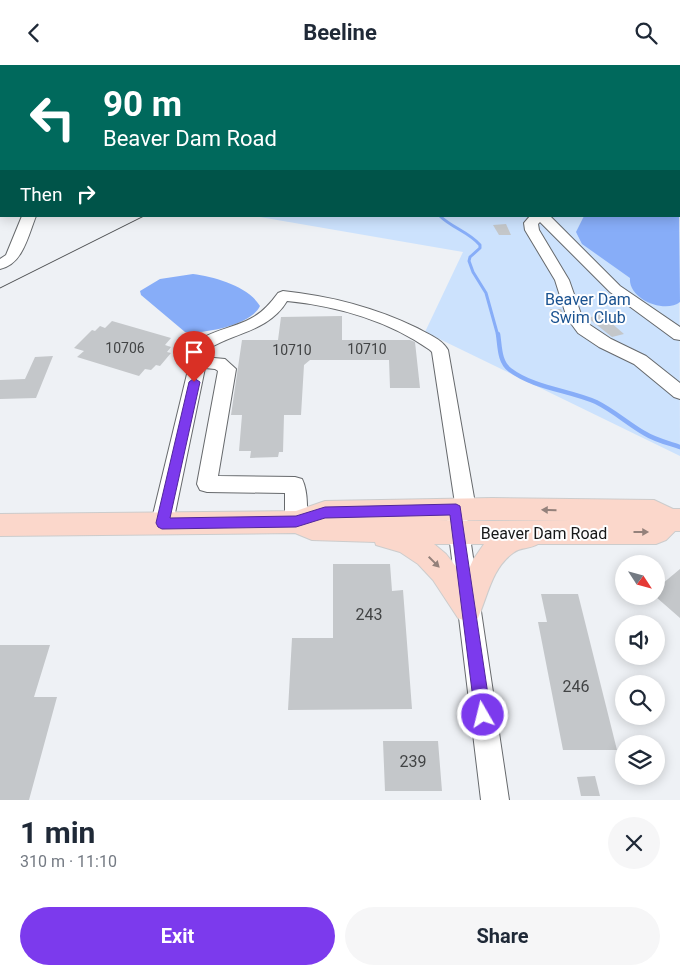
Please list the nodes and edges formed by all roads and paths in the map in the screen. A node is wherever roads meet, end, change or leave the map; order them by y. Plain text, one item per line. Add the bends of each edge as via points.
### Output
1 (29, 217) edge
2 (537, 217) edge
3 (543, 217) edge
4 (0, 265) edge
5 (680, 335) edge
6 (196, 361) junction
7 (680, 393) edge
8 (460, 517) junction
9 (674, 520) edge
10 (296, 522) junction
11 (162, 523) junction
12 (0, 525) edge
13 (358, 529) junction
14 (557, 533) junction
15 (468, 608) junction
16 (495, 800) edge

1 - 4 street via 12,257
2 - 7 street via 531,223 532,230 562,280 575,318 584,329 640,360
3 - 5 street via 615,289
6 - 8 street via 194,353 198,347 258,322 278,307 283,297 357,308 434,345 442,356
6 - 10 street via 219,363 227,369 207,484 295,485
6 - 11 street via 197,370
9 -> 8 main road, Beaver Dam Road via 654,511
8 - 10 main road, Beaver Dam Road via 325,512
8 - 13 main road, Beaver Dam Road
8 - 14 main road, Beaver Dam Road
8 - 15 street
14 -> 9 main road, Beaver Dam Road via 656,532
10 - 11 main road, Beaver Dam Road
10 - 13 main road, Beaver Dam Road via 312,529
11 - 12 main road, Beaver Dam Road
13 -> 15 main road via 408,542 421,550 441,569
14 - 15 main road via 513,539 502,547 485,565
15 - 16 street

